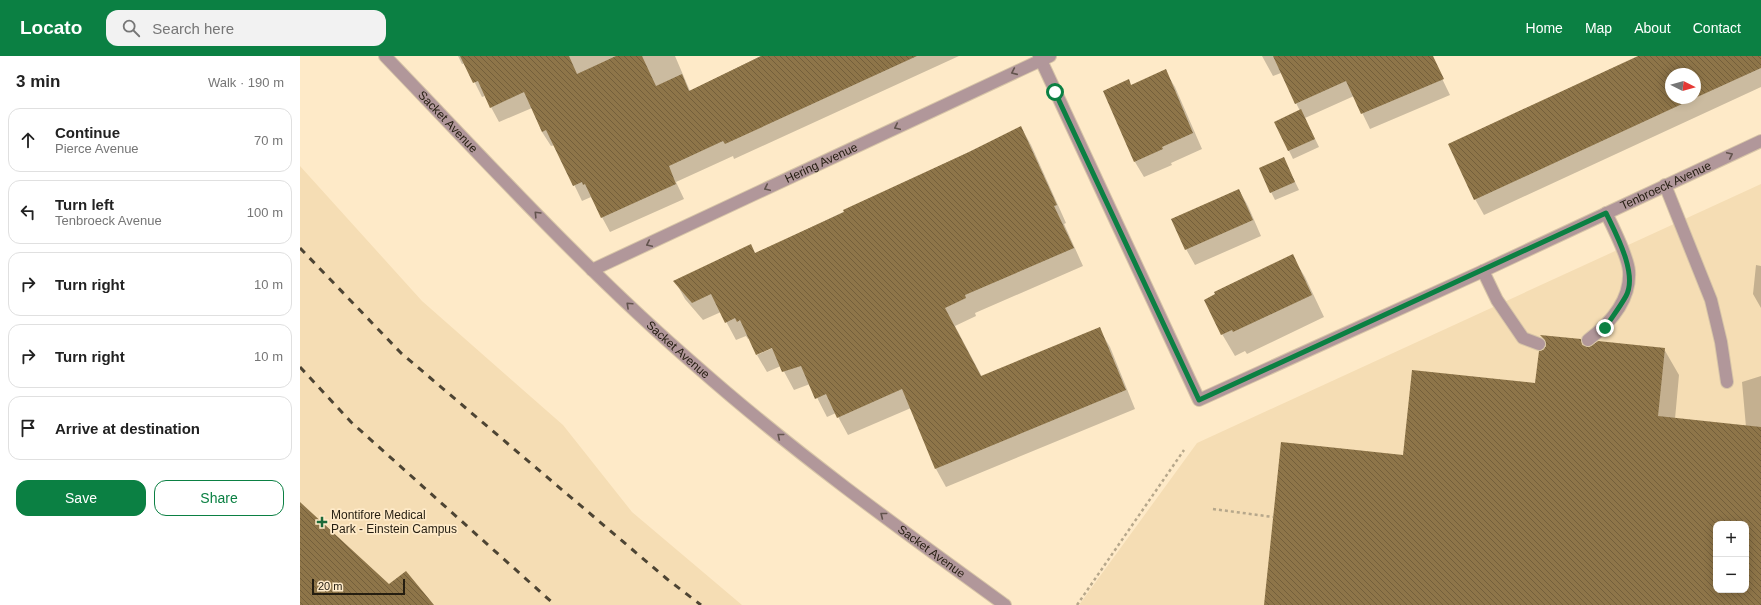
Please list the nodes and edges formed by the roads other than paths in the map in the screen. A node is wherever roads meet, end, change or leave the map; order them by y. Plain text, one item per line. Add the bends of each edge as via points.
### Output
1 (385, 56) edge
2 (1043, 57) edge
3 (1761, 141) edge
4 (1665, 185) junction
5 (1606, 213) junction
6 (592, 270) junction
7 (1483, 271) junction
8 (1588, 340) dead end
9 (1539, 344) dead end
10 (1727, 382) dead end
11 (1005, 605) edge

6 -> 1 street, Sacket Avenue
2 -> 6 street, Hering Avenue
2 - 7 street, Tenbroeck Avenue via 1199,400
4 -> 3 street, Tenbroeck Avenue
4 - 5 street, Tenbroeck Avenue
4 - 10 street via 1711,300
5 - 7 street, Tenbroeck Avenue
5 - 8 street via 1620,242 1629,270 1627,295 1605,328
11 -> 6 street, Sacket Avenue via 925,547 695,366
7 - 9 street via 1497,300 1523,338

